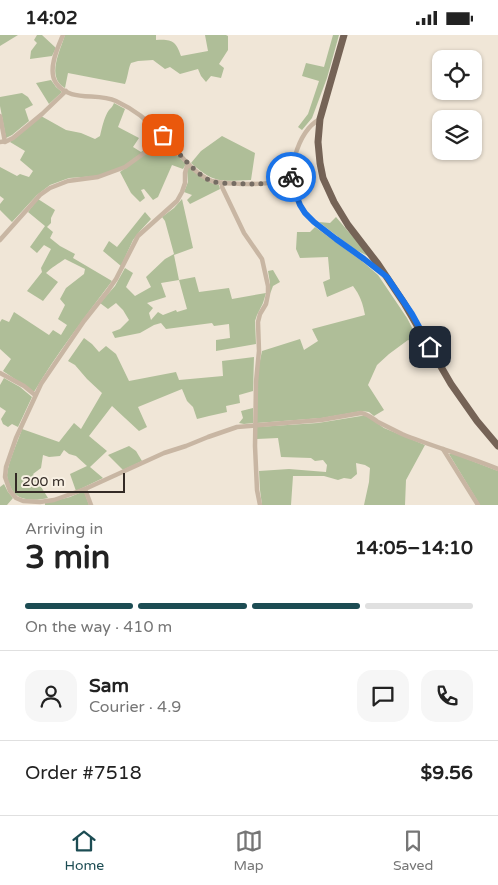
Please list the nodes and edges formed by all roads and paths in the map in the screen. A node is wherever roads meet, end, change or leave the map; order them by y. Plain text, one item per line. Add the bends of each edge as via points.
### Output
1 (63, 35) edge
2 (344, 35) edge
3 (66, 91) junction
4 (0, 116) edge
5 (320, 119) junction
6 (165, 138) junction
7 (2, 142) edge
8 (188, 163) junction
9 (292, 177) junction
10 (222, 183) junction
11 (0, 240) edge
12 (387, 277) junction
13 (0, 373) edge
14 (35, 395) junction
15 (255, 425) junction
16 (498, 446) edge
17 (443, 449) junction
18 (498, 469) edge
19 (2, 477) edge
20 (85, 489) junction
21 (90, 505) edge
22 (260, 505) edge
23 (478, 505) edge

1 - 3 street via 53,74 56,84
2 - 5 main road
3 - 6 street via 114,100 140,115
3 - 7 street via 13,138
4 - 7 street
5 - 9 street via 313,123 297,151
5 - 12 main road via 320,163 329,193 348,225
6 - 8 street
6 - 11 street via 125,167 50,188
8 - 10 street via 208,179
8 - 14 street via 185,183 177,201 138,236 116,279 51,367
9 - 10 street via 268,184
9 - 12 street via 305,213
10 - 15 street via 244,233 262,259 268,286 266,303 258,322
12 - 16 main road via 451,384
13 - 14 street
14 - 19 street
15 - 17 street via 366,413 388,427
15 - 20 street via 237,427 164,453
15 - 22 street
17 - 18 street
17 - 23 street
19 - 20 street via 16,498 23,501 47,501
20 - 21 street

